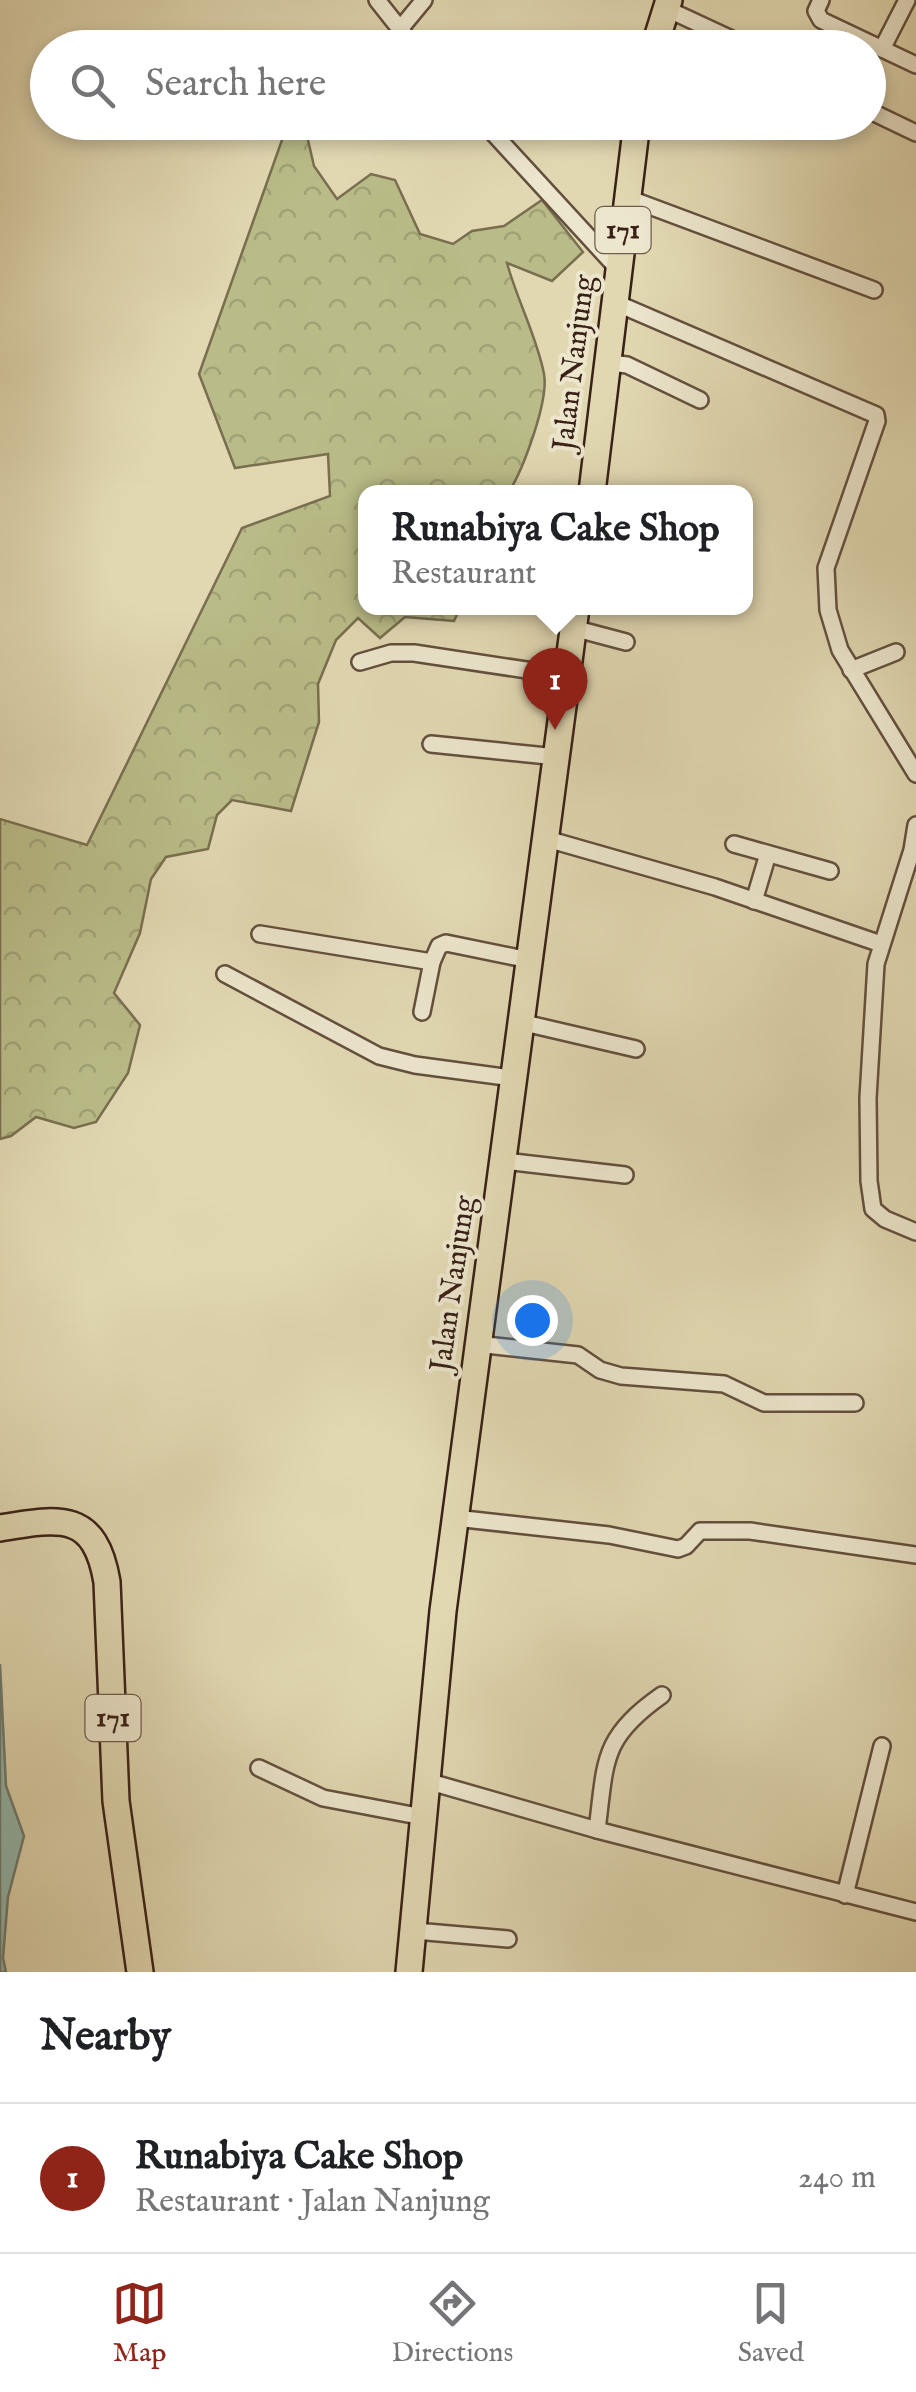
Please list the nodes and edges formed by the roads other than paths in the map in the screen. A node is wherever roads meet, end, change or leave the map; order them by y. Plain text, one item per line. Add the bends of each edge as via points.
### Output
1 (378, 0) edge
2 (424, 0) edge
3 (821, 0) edge
4 (906, 0) edge
5 (668, 4) edge
6 (400, 29) joint
7 (660, 30) edge
8 (717, 30) edge
9 (843, 30) edge
10 (886, 40) edge
11 (886, 50) edge
12 (916, 65) edge
13 (886, 119) edge
14 (916, 133) edge
15 (499, 140) edge
16 (635, 140) edge
17 (628, 198) junction
18 (618, 269) junction
19 (874, 290) dead end
20 (616, 303) junction
21 (610, 363) junction
22 (700, 400) dead end
23 (593, 485) edge
24 (575, 618) edge
25 (626, 642) dead end
26 (896, 652) dead end
27 (360, 662) dead end
28 (851, 670) junction
29 (566, 676) junction
30 (431, 744) dead end
31 (557, 756) junction
32 (916, 774) edge
33 (916, 826) edge
34 (547, 839) junction
35 (734, 844) dead end
36 (914, 850) edge
37 (768, 854) junction
38 (830, 872) dead end
39 (754, 902) junction
40 (260, 934) dead end
41 (881, 944) junction
42 (529, 960) junction
43 (432, 962) junction
44 (225, 974) dead end
45 (422, 1012) dead end
46 (520, 1022) junction
47 (636, 1049) dead end
48 (512, 1078) junction
49 (505, 1161) junction
50 (625, 1174) dead end
51 (916, 1232) edge
52 (478, 1344) junction
53 (854, 1403) dead end
54 (455, 1518) junction
55 (12, 1526) edge
56 (916, 1555) edge
57 (662, 1695) dead end
58 (882, 1746) dead end
59 (259, 1768) dead end
60 (427, 1781) junction
61 (422, 1817) junction
62 (597, 1830) junction
63 (844, 1895) junction
64 (916, 1912) edge
65 (414, 1931) junction
66 (508, 1939) dead end
67 (140, 1972) edge
68 (409, 1972) edge

1 - 6 street
2 - 6 street
3 - 9 street via 821,20
4 - 10 street
5 - 7 main road
5 - 8 street
11 - 12 street
13 - 14 street
15 - 18 street
16 - 17 main road, Jalan Nanjung / 171
17 - 18 main road, Jalan Nanjung / 171
17 - 19 street
18 - 20 main road, Jalan Nanjung / 171
20 - 21 main road, Jalan Nanjung / 171
20 - 28 street via 876,414 826,568 828,610
21 - 22 street
21 - 23 main road, Jalan Nanjung / 171
24 - 25 street
24 - 29 main road, Jalan Nanjung
26 - 28 street
27 - 29 street via 414,653
28 - 32 street
29 - 31 main road, Jalan Nanjung
30 - 31 street
31 - 34 main road, Jalan Nanjung
33 - 36 street
34 - 39 street
34 - 42 main road, Jalan Nanjung
35 - 37 street
36 - 41 street
37 - 38 street
37 - 39 street
39 - 41 street
40 - 43 street
41 - 51 street via 870,1057 870,1191 878,1215
42 - 43 street via 446,944
42 - 46 main road, Jalan Nanjung
43 - 45 street
44 - 48 street via 379,1056
46 - 47 street
46 - 48 main road, Jalan Nanjung
48 - 49 main road, Jalan Nanjung
49 - 50 street
49 - 52 main road, Jalan Nanjung
52 - 53 street via 578,1354 621,1376 724,1384 764,1403
52 - 54 main road, Jalan Nanjung
54 - 56 street via 678,1549 700,1531 750,1531
54 - 60 main road, Jalan Nanjung
55 - 67 main road, 171 via 59,1521 83,1530 102,1554 117,1816
57 - 62 street via 626,1722 606,1756
58 - 63 street
59 - 61 street via 323,1798
60 - 61 main road, Jalan Nanjung
60 - 62 street
61 - 65 main road, Jalan Nanjung
62 - 63 street
63 - 64 street
65 - 66 street
65 - 68 main road, Jalan Nanjung

